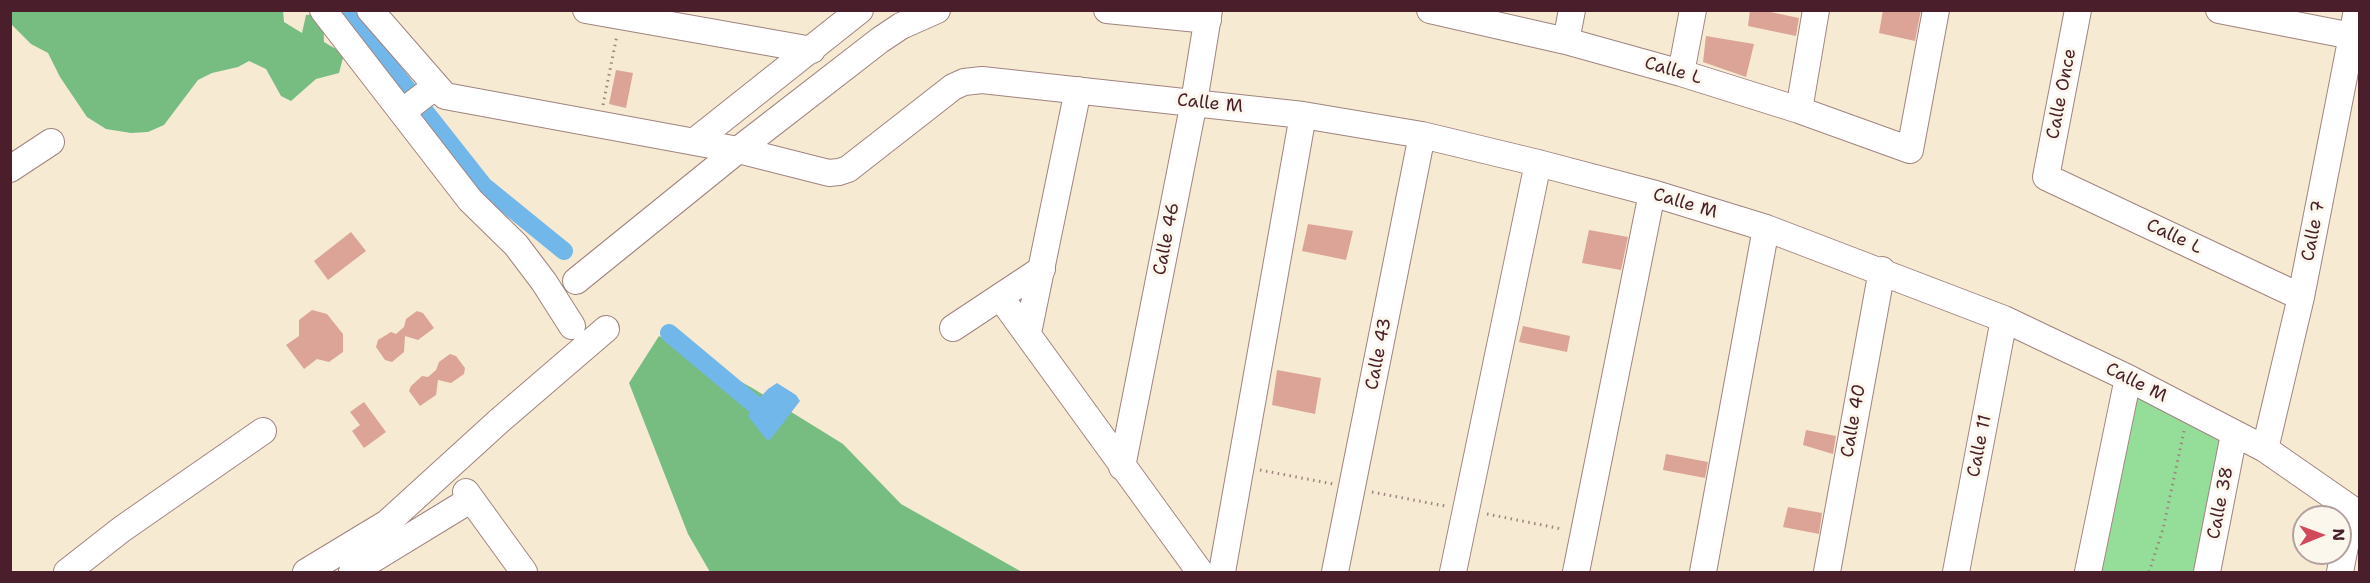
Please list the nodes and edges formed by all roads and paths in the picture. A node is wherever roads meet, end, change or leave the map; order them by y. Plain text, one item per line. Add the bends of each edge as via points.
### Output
1 (323, 10) edge
2 (586, 10) edge
3 (937, 10) edge
4 (1107, 10) edge
5 (1572, 10) edge
6 (1693, 10) edge
7 (1816, 10) edge
8 (1936, 10) edge
9 (2078, 10) edge
10 (2219, 10) edge
11 (2357, 10) edge
12 (1440, 11) edge
13 (373, 12) edge
14 (860, 12) edge
15 (1208, 15) edge
16 (620, 17) junction
17 (2352, 36) junction
18 (880, 40) junction
19 (760, 41) junction
20 (1566, 41) junction
21 (812, 50) junction
22 (1681, 73) junction
23 (776, 78) junction
24 (1078, 90) junction
25 (419, 99) junction
26 (1194, 102) junction
27 (1799, 111) junction
28 (1303, 115) junction
29 (599, 124) junction
30 (1422, 135) junction
31 (695, 141) junction
32 (51, 142) dead end
33 (738, 150) junction
34 (1538, 163) junction
35 (10, 169) edge
36 (2046, 177) joint
37 (1652, 193) junction
38 (1766, 228) junction
39 (1042, 269) junction
40 (1882, 270) junction
41 (576, 281) dead end
42 (2301, 297) junction
43 (1000, 298) junction
44 (2004, 319) junction
45 (572, 326) dead end
46 (953, 328) dead end
47 (606, 329) dead end
48 (1028, 333) junction
49 (2128, 378) junction
50 (2186, 409) junction
51 (263, 431) dead end
52 (2234, 434) junction
53 (2265, 449) junction
54 (1240, 466) junction
55 (1122, 467) junction
56 (1352, 488) junction
57 (1466, 510) junction
58 (2356, 512) edge
59 (1584, 533) junction
60 (67, 573) edge
61 (306, 573) edge
62 (352, 573) edge
63 (524, 573) edge
64 (1200, 573) edge
65 (1222, 573) edge
66 (1335, 573) edge
67 (1453, 573) edge
68 (1576, 573) edge
69 (1703, 573) edge
70 (1827, 573) edge
71 (1956, 573) edge
72 (2088, 573) edge
73 (2149, 573) edge
74 (2207, 573) edge
75 (2340, 573) edge

1 - 25 street
2 - 16 street
3 - 18 street
4 - 15 street
5 - 20 street
6 - 22 street
7 - 27 street
8 - 27 street, Calle L via 1910,150
9 - 36 street, Calle Once
10 - 17 street
11 - 17 street, Calle 7
12 - 20 street, Calle L
13 - 25 street
14 - 18 street
14 - 21 street
15 - 26 street, Calle 46
16 - 19 street
16 - 29 path
17 - 42 street, Calle 7
18 - 33 street
19 - 21 street
19 - 23 street via 773,57
20 - 22 street, Calle L
21 - 23 street
22 - 27 street, Calle L
23 - 31 street
24 - 26 street, Calle M
24 - 33 street, Calle M via 982,80 964,82 839,172
24 - 39 street
25 - 29 street via 445,96
25 - 45 street via 470,200 516,245
26 - 28 street, Calle M
26 - 55 street, Calle 46
28 - 30 street, Calle M
28 - 54 street
29 - 31 street
30 - 34 street, Calle M
30 - 56 street, Calle 43
31 - 33 street
32 - 35 street
33 - 41 street
34 - 37 street, Calle M
34 - 57 street
36 - 42 street, Calle L
37 - 38 street, Calle M
37 - 59 street
38 - 40 street, Calle M
38 - 69 street
39 - 43 street
39 - 48 street
40 - 44 street, Calle M
40 - 70 street, Calle 40
42 - 53 street, Calle 7
43 - 46 street
43 - 48 street
44 - 49 street, Calle M
44 - 71 street, Calle 11
47 - 61 street via 387,523
48 - 55 street
49 - 50 street, Calle M
49 - 72 street
50 - 52 street, Calle M
50 - 73 path via 2182,446
51 - 60 street via 122,529
52 - 53 street, Calle M
52 - 74 street, Calle 38
53 - 58 street, Calle M
54 - 56 path
54 - 65 street
55 - 64 street
56 - 57 path
56 - 66 street, Calle 43
57 - 59 path
57 - 67 street
58 - 75 street
59 - 68 street
62 - 63 street via 468,496

